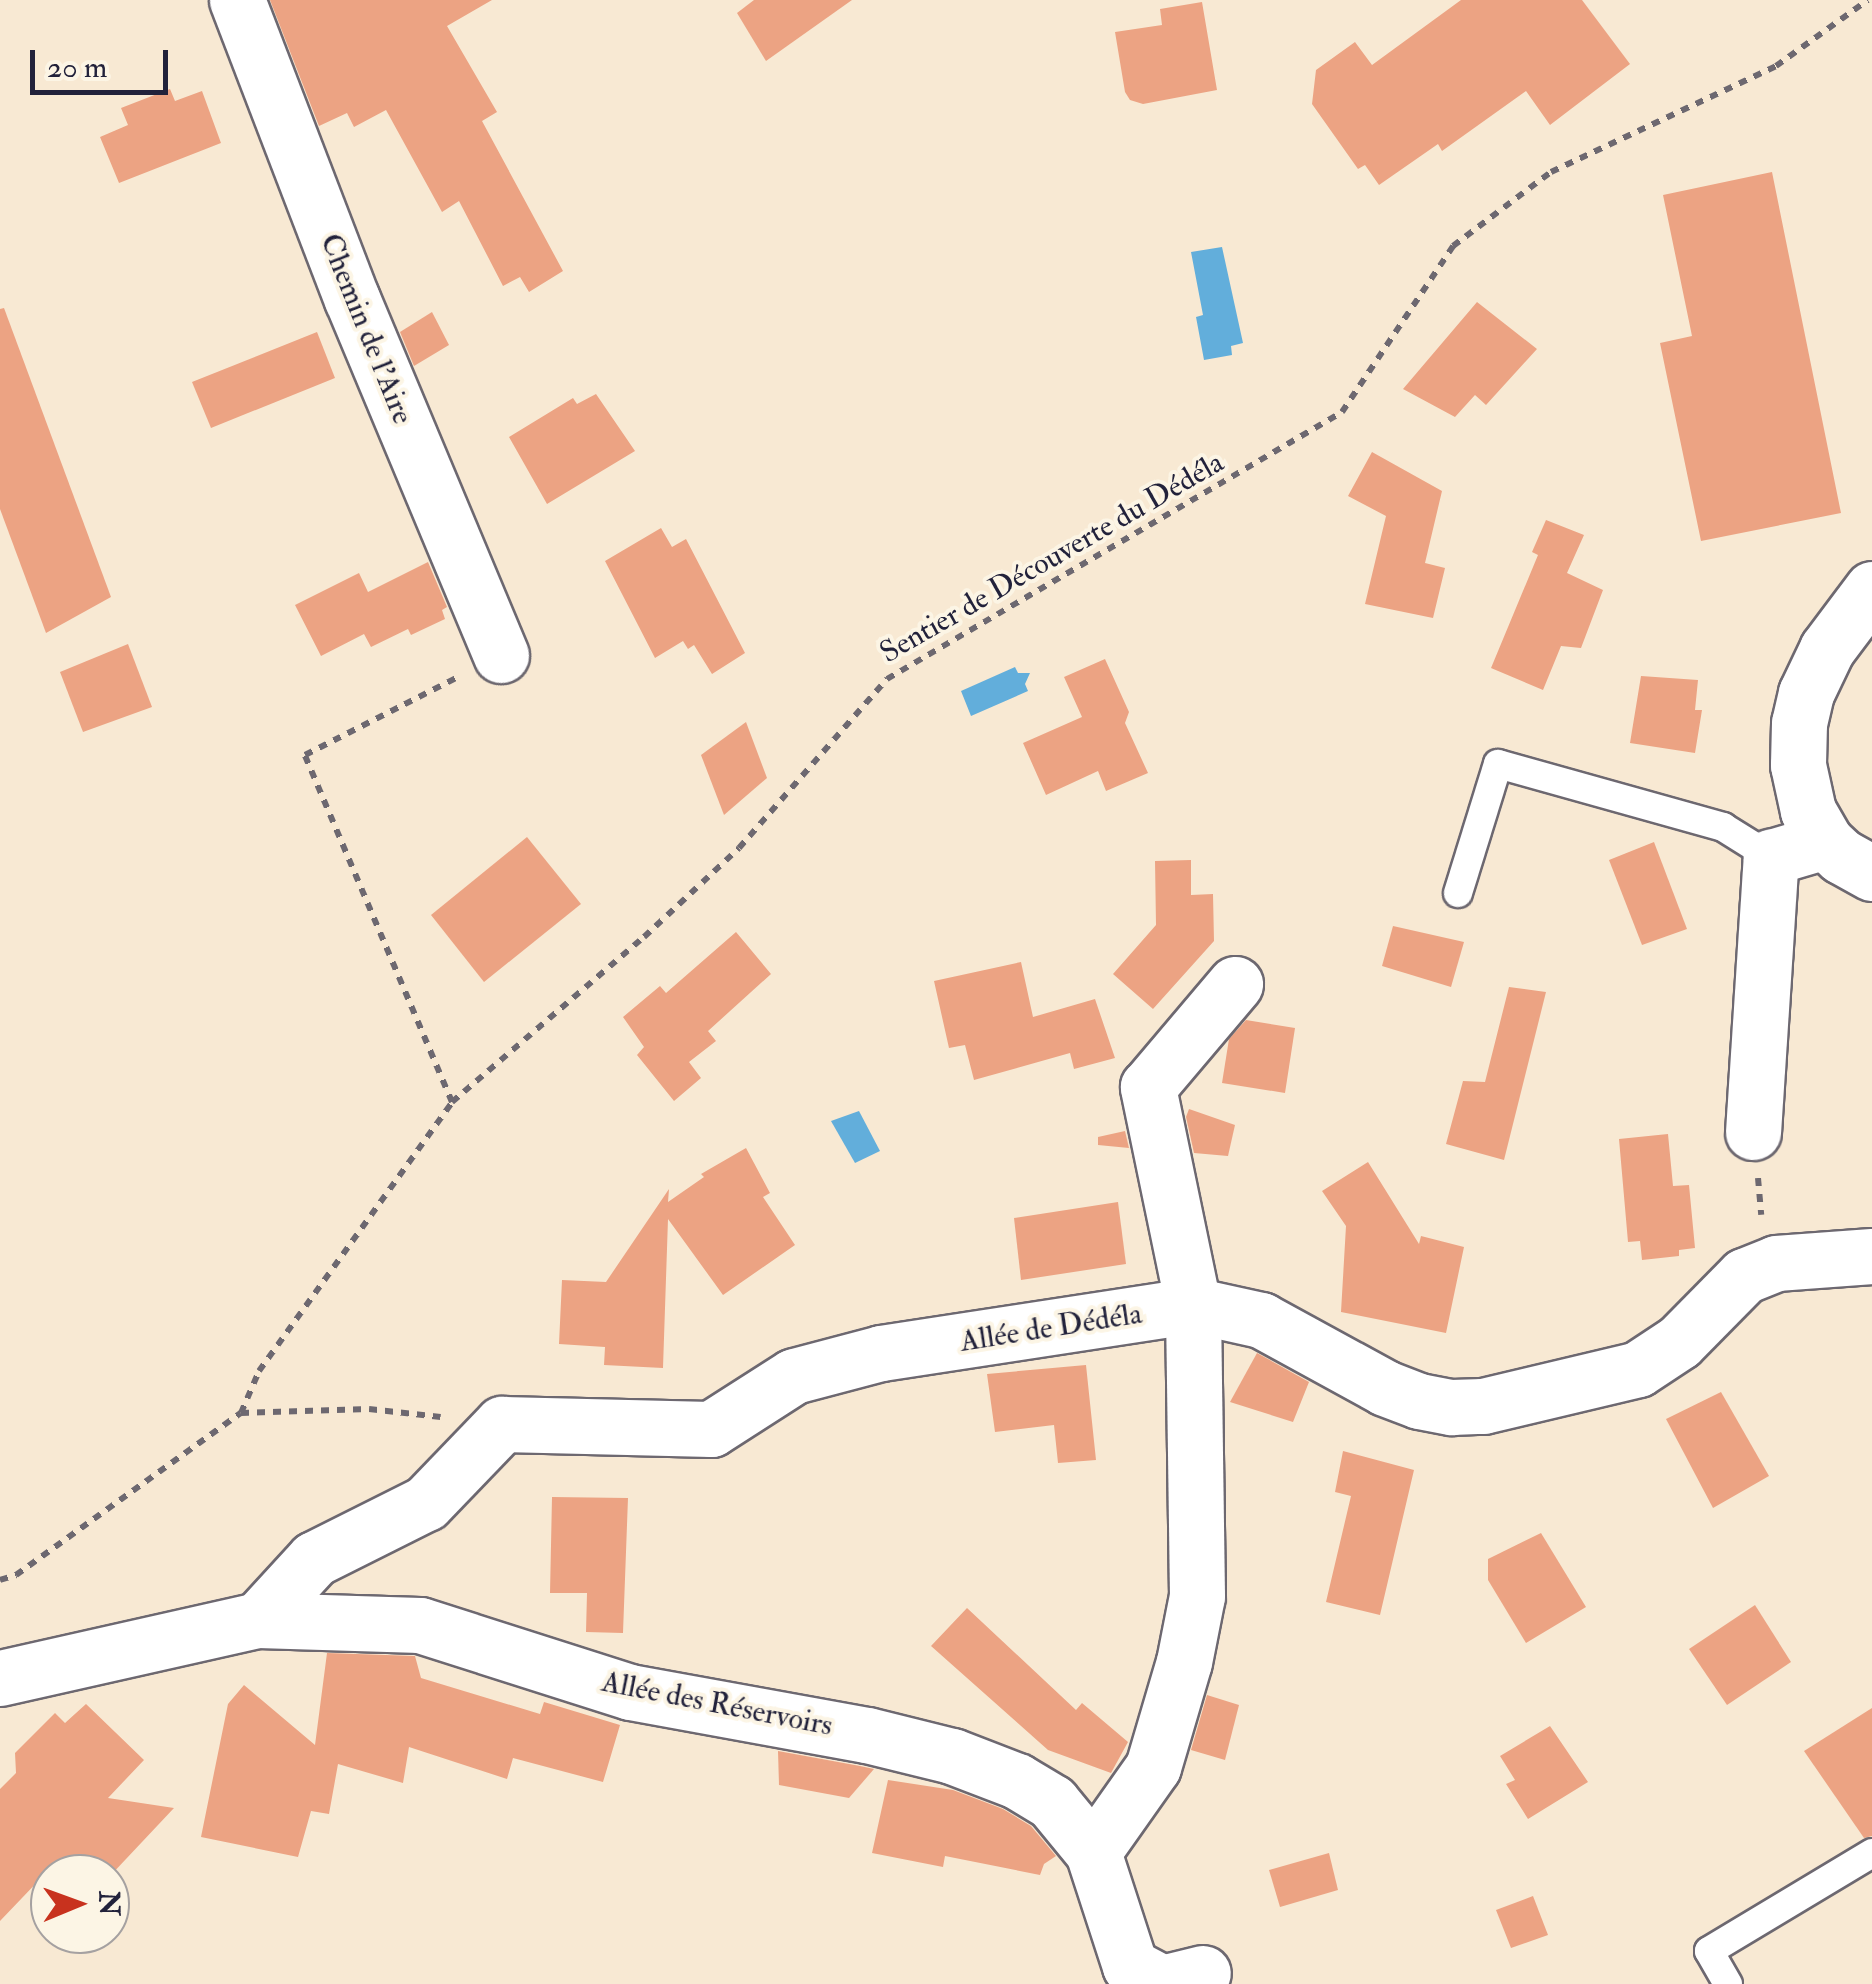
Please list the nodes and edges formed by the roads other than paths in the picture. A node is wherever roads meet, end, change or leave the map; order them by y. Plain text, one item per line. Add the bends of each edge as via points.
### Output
1 (236, 0) edge
2 (1872, 589) edge
3 (501, 656) road end
4 (1825, 841) junction
5 (1771, 857) junction
6 (1872, 873) edge
7 (1458, 893) dead end
8 (1235, 984) dead end
9 (1754, 1132) road end
10 (1872, 1256) edge
11 (1193, 1305) junction
12 (258, 1620) junction
13 (0, 1678) edge
14 (1093, 1852) junction
15 (1872, 1853) edge
16 (1203, 1973) dead end
17 (1728, 1984) edge

1 - 3 street, Chemin de l'Aire
2 - 4 street via 1827,648 1799,724 1798,765 1808,810
4 - 5 street
4 - 6 street
5 - 7 lane via 1723,827 1498,764
5 - 9 street
8 - 11 street via 1148,1087
10 - 11 street, Allée de Dédéla via 1776,1262 1744,1276 1679,1342 1638,1369 1483,1406 1419,1401 1261,1320
11 - 12 street, Allée de Dédéla via 881,1352 794,1376 710,1430 502,1424 426,1503 314,1560
11 - 14 street via 1197,1596 1153,1768
12 - 13 street, Allée des Réservoirs
12 - 14 street, Allée des Réservoirs via 420,1625 630,1692 800,1720 952,1756 1052,1802
14 - 16 street, Allée des Réservoirs via 1130,1966 1162,1983
15 - 17 lane via 1708,1951

